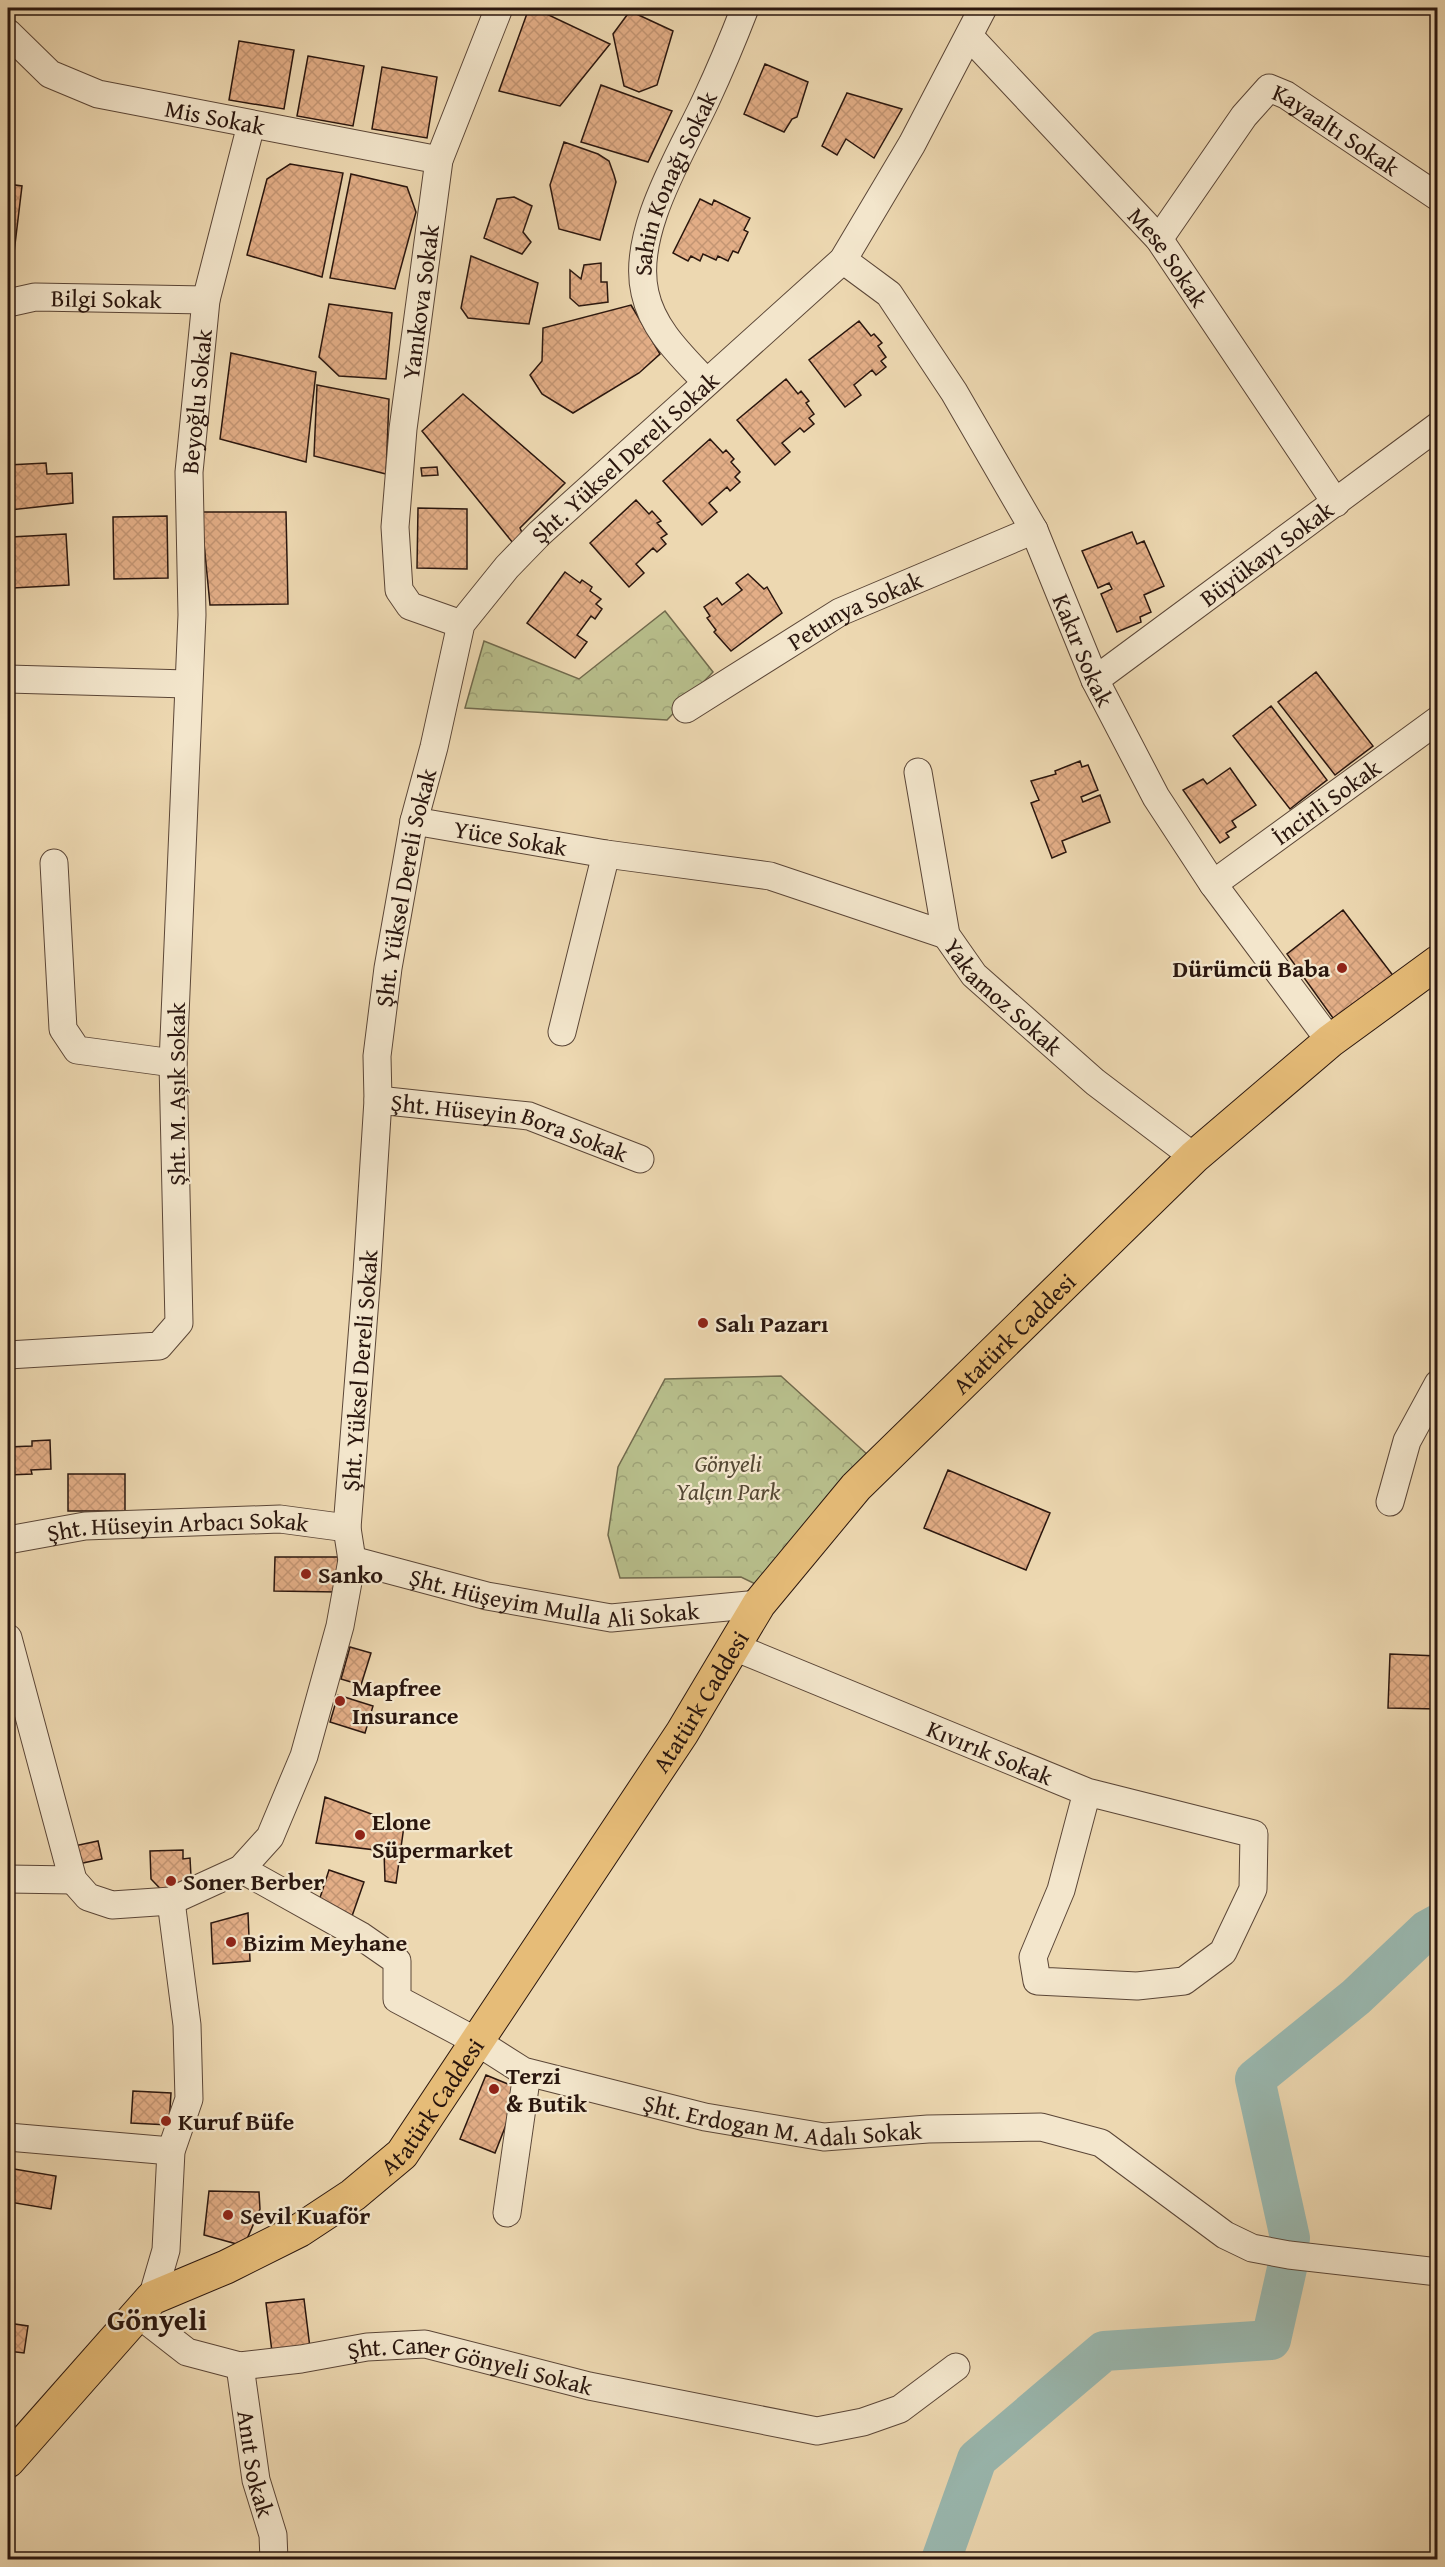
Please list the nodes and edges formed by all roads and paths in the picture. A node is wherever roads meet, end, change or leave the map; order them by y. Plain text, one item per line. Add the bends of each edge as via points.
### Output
1 (500, 8) edge
2 (745, 8) edge
3 (983, 8) edge
4 (8, 33) edge
5 (969, 36) junction
6 (250, 124) junction
7 (439, 160) junction
8 (1437, 197) edge
9 (1158, 239) junction
10 (843, 260) junction
11 (206, 300) junction
12 (8, 303) edge
13 (706, 382) junction
14 (1437, 426) edge
15 (1336, 503) junction
16 (1034, 530) junction
17 (461, 624) junction
18 (8, 679) edge
19 (1095, 680) junction
20 (187, 684) junction
21 (686, 709) dead end
22 (1437, 720) edge
23 (918, 772) dead end
24 (414, 821) junction
25 (606, 854) junction
26 (54, 863) dead end
27 (1213, 884) junction
28 (946, 935) junction
29 (1437, 962) edge
30 (562, 1032) dead end
31 (1330, 1041) junction
32 (173, 1063) junction
33 (378, 1100) junction
34 (1194, 1157) junction
35 (640, 1159) dead end
36 (8, 1355) edge
37 (1437, 1383) edge
38 (1390, 1502) dead end
39 (347, 1528) junction
40 (8, 1540) edge
41 (352, 1560) junction
42 (759, 1604) junction
43 (8, 1638) edge
44 (732, 1647) junction
45 (1088, 1792) junction
46 (241, 1869) junction
47 (8, 1879) edge
48 (73, 1880) junction
49 (171, 1901) junction
50 (476, 2041) junction
51 (527, 2073) junction
52 (8, 2137) edge
53 (171, 2151) junction
54 (507, 2213) dead end
55 (1437, 2272) edge
56 (145, 2306) junction
57 (240, 2366) junction
58 (956, 2367) dead end
59 (8, 2461) edge
60 (274, 2559) edge

1 - 7 street, Yanıkova Sokak
2 - 13 street, Sahin Konağı Sokak via 657,204 642,255 645,294 663,336
3 - 5 street, Şht. Yüksel Dereli Sokak
4 - 6 street, Mis Sokak via 50,74 98,94
5 - 9 street, Mese Sokak
5 - 10 street, Şht. Yüksel Dereli Sokak via 912,144
6 - 7 street, Mis Sokak
6 - 11 street, Beyoğlu Sokak
7 - 17 street, Yanıkova Sokak via 402,429 395,527 399,590 410,606
8 - 9 street, Kayaaltı Sokak via 1286,95 1269,88 1244,116
9 - 15 street, Mese Sokak
10 - 13 street, Şht. Yüksel Dereli Sokak
10 - 16 street, Kakır Sokak via 889,294 954,392
11 - 12 street, Bilgi Sokak via 35,297
11 - 20 street, Beyoğlu Sokak via 189,472 192,615
13 - 17 street, Şht. Yüksel Dereli Sokak via 540,533
14 - 15 street, Büyükayı Sokak
15 - 19 street, Büyükayı Sokak
16 - 19 street, Kakır Sokak
16 - 21 street, Petunya Sokak via 840,612
17 - 24 street, Şht. Yüksel Dereli Sokak
18 - 20 street
19 - 27 street, Kakır Sokak via 1156,797
20 - 32 street, Şht. M. Aşık Sokak
22 - 27 street, İncirli Sokak
23 - 28 street, Yakamoz Sokak
24 - 25 street, Yüce Sokak
24 - 33 street, Şht. Yüksel Dereli Sokak via 388,968 377,1056
25 - 28 street, Yüce Sokak via 770,876
25 - 30 street
26 - 32 street via 63,1029 77,1050
27 - 31 street, Kakır Sokak
28 - 34 street, Yakamoz Sokak via 974,975 1095,1082
29 - 31 main road, Atatürk Caddesi
31 - 34 main road, Atatürk Caddesi
32 - 36 street, Şht. M. Aşık Sokak via 179,1323 159,1346
33 - 35 street, Şht. Hüseyin Bora Sokak via 530,1116
33 - 39 street, Şht. Yüksel Dereli Sokak
34 - 42 main road, Atatürk Caddesi via 856,1487
37 - 38 street via 1407,1442
39 - 40 street, Şht. Hüseyin Arbacı Sokak via 280,1519 108,1525
39 - 41 street, Şht. Yüksel Dereli Sokak
41 - 42 street, Şht. Hüşeyim Mulla Ali Sokak via 487,1596 611,1618
41 - 46 street, Şht. Yüksel Dereli Sokak via 340,1626 303,1756 270,1838
42 - 44 main road, Atatürk Caddesi
43 - 48 street
44 - 45 street, Kıvırık Sokak
44 - 50 main road, Atatürk Caddesi via 682,1733
45 - 45 street, Kıvırık Sokak via 1254,1834 1253,1889 1223,1952 1184,1981 1137,1986 1037,1981 1033,1957 1061,1890
46 - 49 street, Şht. Yüksel Dereli Sokak
46 - 50 street, Şht. Erdogan M. Adalı Sokak via 361,1936 397,1961 397,1999
47 - 48 street
48 - 49 street via 88,1897 112,1905
49 - 53 street via 187,2025 189,2099
50 - 51 street, Şht. Erdogan M. Adalı Sokak
50 - 56 main road, Atatürk Caddesi via 402,2154 353,2195 300,2230
51 - 54 street
51 - 55 street, Şht. Erdogan M. Adalı Sokak via 705,2116 824,2137 928,2129 1041,2127 1101,2144 1225,2235 1252,2248
52 - 53 street
53 - 56 street via 166,2250
56 - 57 street, Şht. Caner Gönyeli Sokak via 187,2352
56 - 59 main road, Atatürk Caddesi
57 - 58 street, Şht. Caner Gönyeli Sokak via 424,2344 589,2386 817,2431 863,2422 900,2409
57 - 60 street, Anıt Sokak via 256,2480 273,2535

